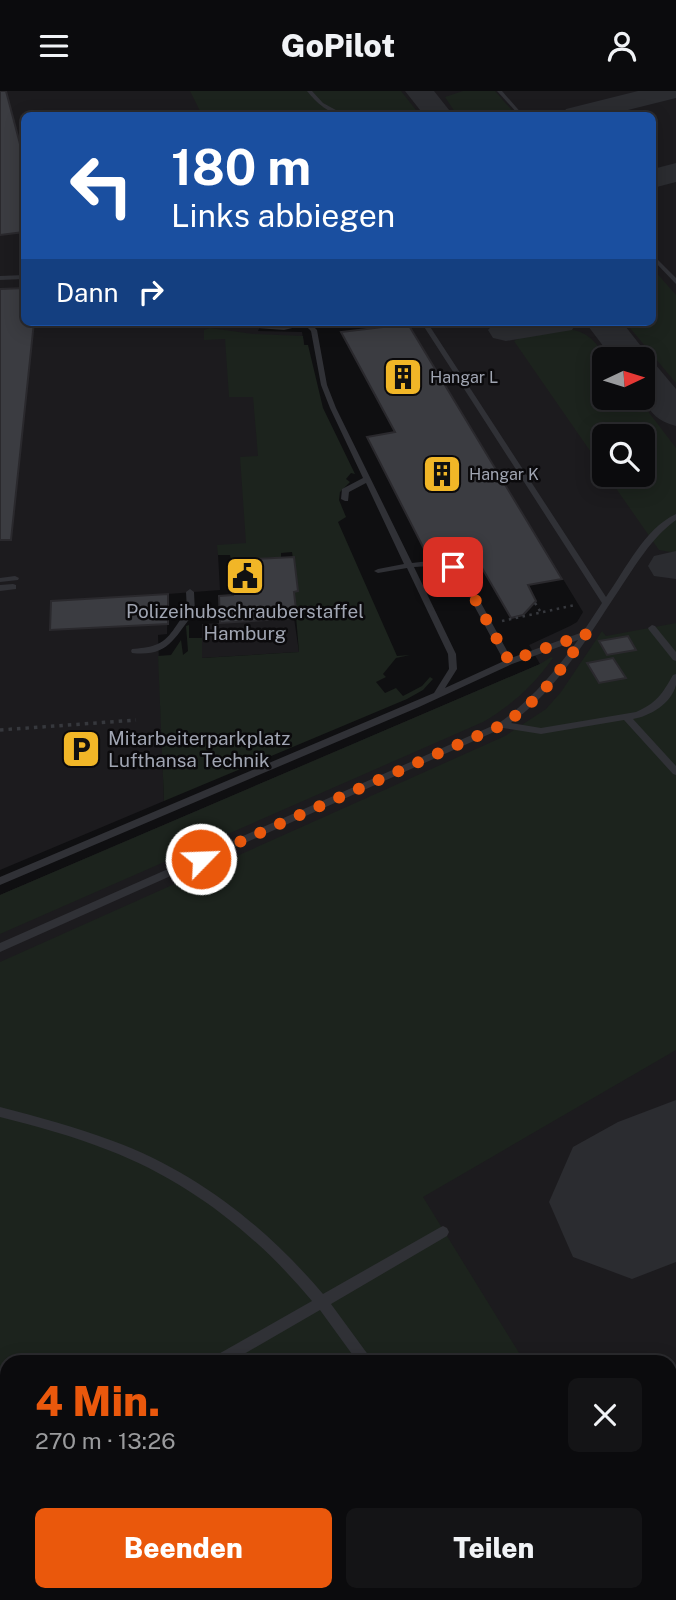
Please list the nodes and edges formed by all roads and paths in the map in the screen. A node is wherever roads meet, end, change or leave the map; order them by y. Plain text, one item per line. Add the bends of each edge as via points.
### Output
1 (309, 91) edge
2 (499, 91) edge
3 (336, 112) edge
4 (518, 112) edge
5 (656, 260) edge
6 (21, 277) edge
7 (0, 278) edge
8 (676, 282) edge
9 (257, 326) edge
10 (294, 326) edge
11 (310, 326) edge
12 (427, 326) edge
13 (368, 479) junction
14 (345, 499) dead end
15 (676, 516) edge
16 (410, 566) junction
17 (378, 571) dead end
18 (0, 580) edge
19 (0, 588) edge
20 (190, 592) dead end
21 (535, 603) dead end
22 (606, 603) junction
23 (575, 605) dead end
24 (540, 611) junction
25 (509, 619) dead end
26 (652, 628) dead end
27 (586, 634) junction
28 (135, 651) dead end
29 (676, 658) edge
30 (509, 661) junction
31 (676, 677) edge
32 (435, 695) junction
33 (627, 718) junction
34 (136, 720) dead end
35 (502, 725) junction
36 (0, 730) edge
37 (676, 772) edge
38 (0, 881) edge
39 (0, 948) edge
40 (0, 1112) edge
41 (443, 1232) dead end
42 (323, 1302) junction
43 (230, 1355) edge
44 (359, 1355) edge

1 - 3 lane
2 - 4 lane
5 - 8 lane
6 - 7 lane
9 - 10 lane
11 - 13 lane via 324,385
12 - 22 lane
13 - 14 lane via 345,491
13 - 16 lane
15 - 22 lane via 651,539
16 - 17 lane
16 - 30 lane via 444,565 460,572
16 - 32 lane via 454,662 450,677
18 - 19 lane via 14,583
20 - 28 lane via 191,612 177,625 170,643
21 - 24 path
22 - 27 lane
23 - 24 path
24 - 25 path
26 - 29 lane
27 - 30 lane
27 - 35 lane via 529,708
30 - 32 lane
31 - 33 lane via 654,708
32 - 38 lane
33 - 35 lane via 541,731
33 - 37 lane
34 - 36 path
35 - 39 lane
40 - 42 lane via 78,1132 131,1152 188,1182 275,1249
41 - 42 lane
42 - 43 lane
42 - 44 lane

